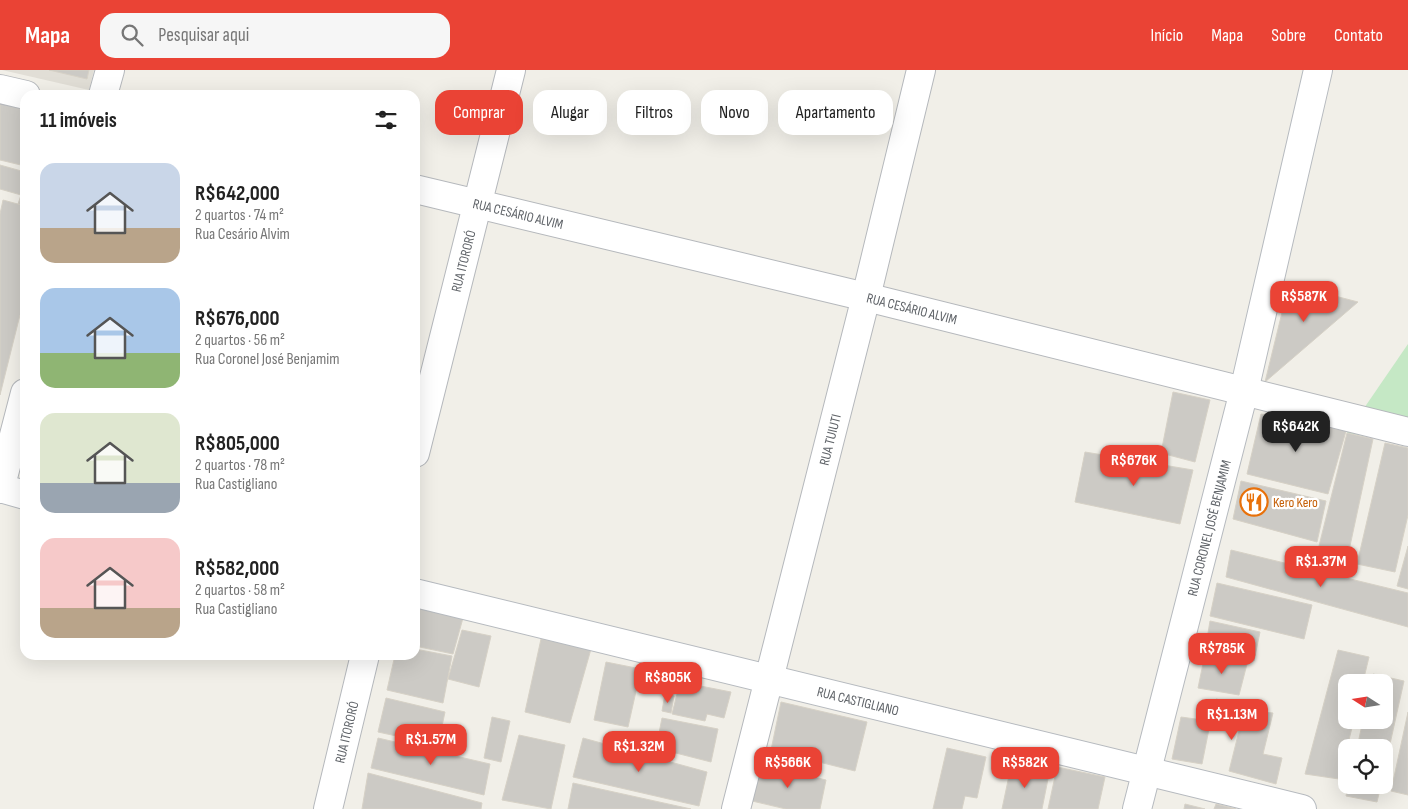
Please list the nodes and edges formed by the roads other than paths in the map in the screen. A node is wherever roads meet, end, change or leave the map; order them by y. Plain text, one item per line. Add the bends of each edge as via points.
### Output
1 (110, 70) edge
2 (511, 70) edge
3 (921, 70) edge
4 (1318, 70) edge
5 (0, 89) edge
6 (104, 90) edge
7 (20, 94) edge
8 (420, 190) edge
9 (477, 204) junction
10 (866, 297) junction
11 (1244, 391) junction
12 (20, 412) edge
13 (1408, 432) edge
14 (420, 433) edge
15 (0, 488) edge
16 (20, 493) edge
17 (420, 594) edge
18 (364, 660) edge
19 (770, 678) junction
20 (1146, 773) junction
21 (328, 809) edge
22 (736, 809) edge
23 (1137, 809) edge
24 (1302, 809) edge

1 - 6 street
2 - 9 street, RUA ITORORÓ
3 - 10 street, RUA TUIUTI
4 - 11 street, RUA CORONEL JOSÉ BENJAMIM
5 - 7 street
8 - 9 street, RUA CESÁRIO ALVIM
9 - 10 street, RUA CESÁRIO ALVIM
9 - 14 street, RUA ITORORÓ
10 - 11 street, RUA CESÁRIO ALVIM
10 - 19 street, RUA TUIUTI
11 - 13 street, RUA CESÁRIO ALVIM
11 - 20 street, RUA CORONEL JOSÉ BENJAMIM
12 - 15 street
15 - 16 street
17 - 19 street, RUA CASTIGLIANO
18 - 21 street, RUA ITORORÓ
19 - 20 street, RUA CASTIGLIANO
19 - 22 street, RUA TUIUTI
20 - 23 street, RUA CORONEL JOSÉ BENJAMIM
20 - 24 street, RUA CASTIGLIANO

